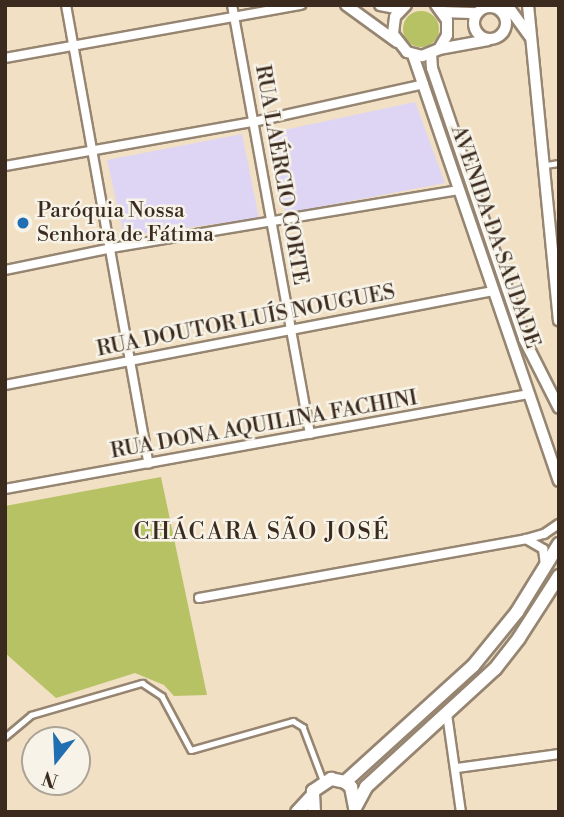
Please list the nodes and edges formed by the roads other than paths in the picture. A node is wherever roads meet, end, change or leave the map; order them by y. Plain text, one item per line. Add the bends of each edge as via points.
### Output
1 (66, 5) edge
2 (232, 5) edge
3 (301, 5) edge
4 (345, 5) edge
5 (380, 5) edge
6 (507, 5) edge
7 (494, 6) edge
8 (403, 7) edge
9 (439, 9) edge
10 (528, 11) edge
11 (477, 13) junction
12 (234, 16) junction
13 (516, 20) junction
14 (496, 37) junction
15 (530, 38) junction
16 (397, 43) junction
17 (74, 46) junction
18 (435, 51) junction
19 (413, 55) junction
20 (5, 58) edge
21 (424, 84) junction
22 (253, 122) junction
23 (93, 150) junction
24 (559, 163) edge
25 (5, 166) edge
26 (542, 166) junction
27 (459, 190) junction
28 (547, 210) junction
29 (559, 219) edge
30 (271, 223) junction
31 (112, 248) junction
32 (5, 270) edge
33 (557, 270) edge
34 (493, 291) junction
35 (559, 320) edge
36 (291, 330) junction
37 (130, 360) junction
38 (5, 385) edge
39 (529, 394) junction
40 (551, 396) junction
41 (535, 407) junction
42 (558, 407) edge
43 (310, 434) junction
44 (149, 464) junction
45 (559, 481) edge
46 (5, 489) edge
47 (559, 524) edge
48 (527, 539) junction
49 (559, 544) edge
50 (545, 568) junction
51 (559, 576) edge
52 (199, 598) dead end
53 (447, 714) junction
54 (5, 737) edge
55 (559, 754) edge
56 (457, 768) junction
57 (324, 781) junction
58 (345, 782) junction
59 (312, 797) junction
60 (354, 810) edge
61 (297, 812) edge
62 (314, 812) edge
63 (461, 812) edge

1 - 17 street
2 - 12 street, RUA LAÉRCIO CORTE
3 - 12 street
4 - 16 street
5 - 8 street
6 - 13 street
7 - 11 street
7 - 14 street via 505,16 506,26
8 - 16 street via 393,25
9 - 11 street
9 - 18 street via 447,35
10 - 13 street
10 - 15 street
11 - 14 street via 474,29 481,37
12 - 17 street
12 - 22 street, RUA LAÉRCIO CORTE
13 - 14 street
13 - 15 street
14 - 18 street
15 - 26 street
16 - 19 street
17 - 20 street
17 - 23 street
18 - 19 street
18 - 40 street, AVENIDA DA SAUDADE via 432,68 524,339
19 - 21 street, AVENIDA DA SAUDADE
21 - 22 street
21 - 27 street, AVENIDA DA SAUDADE
22 - 23 street
22 - 30 street, RUA LAÉRCIO CORTE
23 - 25 street
23 - 31 street
24 - 26 lane
26 - 28 street
27 - 30 street
27 - 34 street, AVENIDA DA SAUDADE
28 - 29 street
28 - 33 street
30 - 31 street
30 - 36 street, RUA LAÉRCIO CORTE
31 - 32 street
31 - 37 street
33 - 35 street
34 - 36 street, RUA DOUTOR LUÍS NOUGUES
34 - 39 street, AVENIDA DA SAUDADE
36 - 37 street, RUA DOUTOR LUÍS NOUGUES
36 - 43 street, RUA LAÉRCIO CORTE
37 - 38 street, RUA DOUTOR LUÍS NOUGUES
37 - 44 street
39 - 40 street
39 - 41 street, AVENIDA DA SAUDADE
39 - 43 street, RUA DONA AQUILINA FACHINI
40 - 42 street, AVENIDA DA SAUDADE
41 - 42 street
41 - 45 street, AVENIDA DA SAUDADE
43 - 44 street, RUA DONA AQUILINA FACHINI
44 - 46 street, RUA DONA AQUILINA FACHINI
47 - 48 street
48 - 50 street via 542,549
48 - 52 street
49 - 50 main road
50 - 58 main road via 499,637 473,666
51 - 53 main road via 495,669
53 - 56 street
53 - 60 main road via 366,787
54 - 57 lane via 31,715 142,683 162,696 191,750 293,721 303,727
55 - 56 street
56 - 63 street
57 - 58 main road
57 - 59 main road
58 - 60 main road via 354,793
59 - 61 main road
59 - 62 main road

